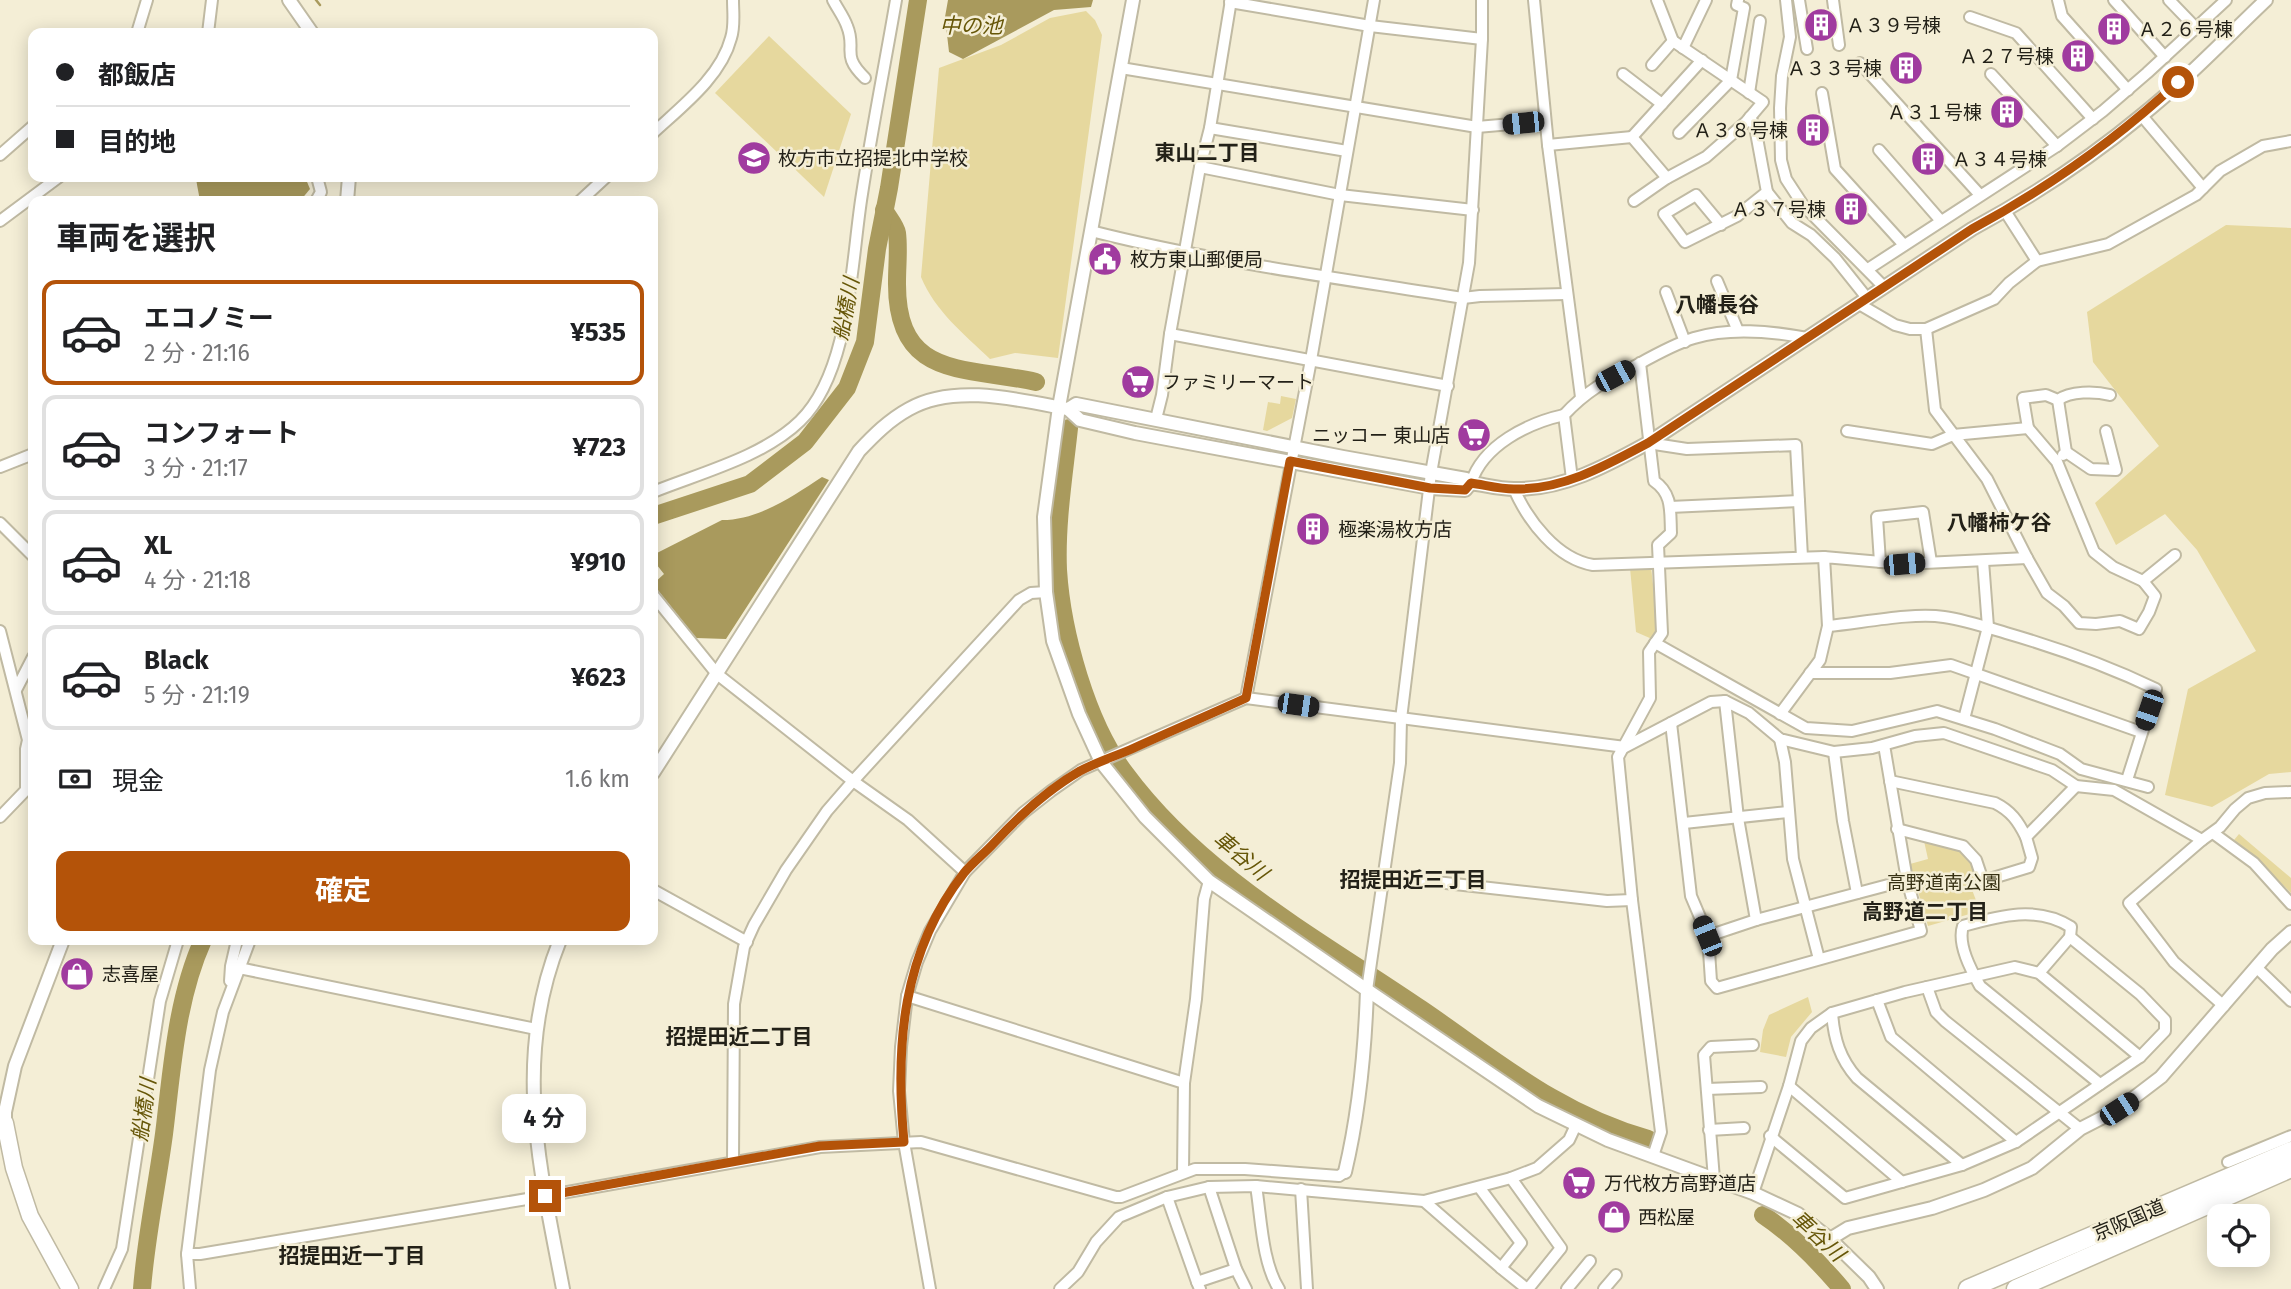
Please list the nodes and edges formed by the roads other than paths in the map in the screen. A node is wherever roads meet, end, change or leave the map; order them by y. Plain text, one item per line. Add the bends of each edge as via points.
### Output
1 (147, 0) edge
2 (212, 0) edge
3 (289, 0) edge
4 (733, 0) edge
5 (833, 0) edge
6 (896, 0) edge
7 (1133, 0) edge
8 (1374, 0) edge
9 (1482, 0) edge
10 (1534, 0) edge
11 (1657, 0) edge
12 (1706, 0) edge
13 (1738, 0) edge
14 (1786, 0) edge
15 (1799, 0) edge
16 (1833, 0) edge
17 (2058, 0) edge
18 (2114, 0) edge
19 (2169, 0) edge
20 (2226, 0) edge
21 (2266, 0) edge
22 (1231, 1) edge
23 (1970, 17) dead end
24 (1760, 21) dead end
25 (1370, 26) junction
26 (139, 28) edge
27 (209, 28) edge
28 (309, 28) edge
29 (2196, 28) junction
30 (1482, 39) junction
31 (1672, 41) junction
32 (1839, 45) dead end
33 (1683, 48) junction
34 (1807, 49) dead end
35 (2165, 57) junction
36 (1702, 60) junction
37 (1860, 63) dead end
38 (1653, 65) dead end
39 (1121, 68) junction
40 (1623, 74) dead end
41 (1991, 74) dead end
42 (865, 78) dead end
43 (1731, 80) junction
44 (1217, 84) junction
45 (2128, 90) junction
46 (1749, 93) junction
47 (1822, 93) dead end
48 (1662, 104) junction
49 (1354, 107) junction
50 (2142, 116) junction
51 (1750, 117) junction
52 (2093, 118) junction
53 (1545, 121) junction
54 (1477, 127) junction
55 (658, 128) edge
56 (1210, 128) junction
57 (28, 130) edge
58 (1679, 132) dead end
59 (1632, 137) junction
60 (2291, 141) edge
61 (1548, 145) junction
62 (2057, 146) junction
63 (1878, 150) dead end
64 (1347, 151) junction
65 (0, 155) edge
66 (1200, 167) junction
67 (1667, 178) junction
68 (53, 182) edge
69 (601, 182) edge
70 (2203, 188) junction
71 (1767, 192) junction
72 (1340, 195) junction
73 (1980, 195) junction
74 (35, 196) edge
75 (585, 196) edge
76 (1634, 201) dead end
77 (28, 202) edge
78 (1473, 210) junction
79 (2005, 211) junction
80 (1941, 220) junction
81 (0, 221) edge
82 (1721, 225) junction
83 (1091, 231) junction
84 (1904, 245) junction
85 (1185, 251) junction
86 (2038, 261) junction
87 (1868, 270) junction
88 (1326, 277) junction
89 (1717, 281) dead end
90 (1884, 287) junction
91 (1666, 292) dead end
92 (1566, 294) junction
93 (1463, 299) junction
94 (1863, 301) junction
95 (1926, 329) junction
96 (1738, 331) junction
97 (1170, 334) junction
98 (1807, 338) junction
99 (1685, 342) junction
100 (1311, 360) junction
101 (1640, 363) junction
102 (1448, 387) junction
103 (2110, 395) dead end
104 (1581, 397) junction
105 (2058, 400) junction
106 (1064, 408) junction
107 (1564, 415) junction
108 (1156, 419) junction
109 (2028, 428) junction
110 (2106, 431) dead end
111 (1847, 432) dead end
112 (1953, 435) junction
113 (1648, 443) junction
114 (1293, 447) junction
115 (2066, 452) junction
116 (28, 456) edge
117 (1290, 461) junction
118 (2057, 462) junction
119 (0, 467) edge
120 (1431, 473) junction
121 (1572, 479) junction
122 (1471, 483) junction
123 (1430, 488) junction
124 (1514, 489) junction
125 (658, 490) edge
126 (1799, 501) junction
127 (1670, 507) junction
128 (0, 523) edge
129 (28, 551) edge
130 (2175, 555) dead end
131 (1824, 556) junction
132 (1802, 557) junction
133 (2026, 558) junction
134 (1983, 561) junction
135 (1880, 562) junction
136 (1931, 562) junction
137 (1658, 563) junction
138 (2143, 581) junction
139 (1046, 592) junction
140 (658, 601) edge
141 (1828, 626) junction
142 (1988, 627) junction
143 (0, 631) edge
144 (1655, 643) junction
145 (28, 667) edge
146 (1976, 672) junction
147 (1810, 673) junction
148 (717, 674) junction
149 (16, 690) junction
150 (1246, 698) junction
151 (1726, 701) junction
152 (1780, 714) junction
153 (1401, 719) junction
154 (1964, 719) junction
155 (1671, 723) junction
156 (28, 732) edge
157 (2141, 732) junction
158 (1780, 739) junction
159 (1884, 745) junction
160 (28, 747) edge
161 (1625, 747) junction
162 (1834, 752) junction
163 (1106, 760) junction
164 (658, 765) edge
165 (2127, 780) junction
166 (853, 781) junction
167 (1890, 781) junction
168 (2076, 786) junction
169 (2148, 787) dead end
170 (2291, 792) edge
171 (1788, 812) junction
172 (0, 817) edge
173 (1738, 818) junction
174 (1684, 823) junction
175 (1896, 829) junction
176 (2213, 833) junction
177 (2026, 837) junction
178 (2202, 840) junction
179 (965, 872) junction
180 (1383, 876) junction
181 (1907, 880) junction
182 (1209, 881) junction
183 (1857, 892) junction
184 (658, 893) edge
185 (1632, 900) junction
186 (2291, 904) edge
187 (1805, 908) junction
188 (1756, 920) junction
189 (2291, 932) edge
190 (1707, 936) junction
191 (2070, 937) junction
192 (747, 942) junction
193 (61, 945) edge
194 (177, 945) edge
195 (236, 945) edge
196 (248, 945) edge
197 (558, 945) edge
198 (1819, 959) junction
199 (239, 968) junction
200 (2257, 968) junction
201 (2039, 973) junction
202 (1973, 975) junction
203 (233, 982) junction
204 (1367, 985) junction
205 (1927, 987) junction
206 (907, 996) junction
207 (1877, 1000) junction
208 (2291, 1001) edge
209 (2224, 1006) junction
210 (1832, 1013) junction
211 (537, 1029) junction
212 (1753, 1045) dead end
213 (2140, 1057) junction
214 (1184, 1083) junction
215 (2100, 1084) junction
216 (1789, 1086) junction
217 (1761, 1087) dead end
218 (1707, 1089) junction
219 (2060, 1112) junction
220 (3, 1123) edge
221 (1576, 1125) junction
222 (1744, 1128) dead end
223 (2080, 1129) junction
224 (1709, 1130) junction
225 (1770, 1136) junction
226 (2291, 1136) edge
227 (904, 1142) junction
228 (2016, 1142) junction
229 (2291, 1151) edge
230 (1653, 1156) junction
231 (733, 1161) junction
232 (2228, 1162) dead end
233 (1962, 1165) junction
234 (2291, 1168) edge
235 (1183, 1172) junction
236 (1345, 1172) joint
237 (1511, 1178) junction
238 (1714, 1179) junction
239 (1902, 1182) junction
240 (1256, 1186) junction
241 (1209, 1187) junction
242 (1479, 1187) junction
243 (1301, 1189) junction
244 (1753, 1193) junction
245 (545, 1196) junction
246 (1167, 1197) junction
247 (1424, 1201) junction
248 (1830, 1239) junction
249 (187, 1254) junction
250 (1590, 1261) dead end
251 (1501, 1268) junction
252 (1236, 1269) junction
253 (1616, 1275) dead end
254 (1199, 1286) edge
255 (70, 1289) edge
256 (104, 1289) edge
257 (190, 1289) edge
258 (563, 1289) edge
259 (930, 1289) edge
260 (1060, 1289) edge
261 (1246, 1289) edge
262 (1279, 1289) edge
263 (1307, 1289) edge
264 (1527, 1289) edge
265 (1567, 1289) edge
266 (1604, 1289) edge
267 (1877, 1289) edge
268 (1968, 1289) edge
269 (2016, 1289) edge

1 - 26 street
2 - 27 street
3 - 28 street
4 - 55 street via 734,27 722,59 692,97
5 - 42 street via 848,27 853,67
6 - 125 street via 843,327 824,387 801,420 767,445
7 - 39 street
8 - 25 street
9 - 30 street
10 - 53 street
11 - 31 street
12 - 33 street
13 - 43 street via 1737,5 1744,8
14 - 87 street via 1790,37 1780,119 1786,179 1802,205
15 - 34 street
16 - 32 street
17 - 45 street via 2062,16
18 - 35 street
19 - 29 street
20 - 29 street
21 - 50 street
22 - 25 street
22 - 44 street
23 - 52 street via 2016,33
24 - 46 street
25 - 30 street
25 - 49 street
29 - 35 street
30 - 54 street
31 - 33 street
31 - 38 street
33 - 36 street
35 - 45 street
36 - 43 street
36 - 48 street
37 - 73 street
39 - 44 street
39 - 83 street
40 - 48 street
41 - 62 street
43 - 46 street
43 - 58 street
44 - 49 street
44 - 56 street
45 - 52 street
46 - 51 street via 1763,102
47 - 84 street via 1835,169
48 - 59 street
49 - 54 street
49 - 64 street
50 - 70 street
50 - 79 street
51 - 67 street via 1706,157
51 - 71 street
52 - 62 street
53 - 54 street
53 - 61 street
54 - 78 street
56 - 64 street
56 - 66 street
57 - 65 street
59 - 61 street
59 - 67 street
60 - 70 street via 2263,146 2220,171
61 - 92 street
62 - 73 street
63 - 80 street
64 - 72 street
66 - 72 street
66 - 85 street
67 - 76 street
68 - 74 street
69 - 75 street
70 - 86 street via 2108,244
71 - 82 street
71 - 94 street via 1792,223 1835,258
72 - 78 street
72 - 88 street
73 - 80 street
77 - 81 street
78 - 93 street
79 - 86 street
79 - 90 street
80 - 84 street
82 - 82 street via 1685,242 1664,214 1696,195
83 - 85 street
83 - 106 street
84 - 87 street
85 - 88 street
85 - 97 street
86 - 95 street via 1994,299
87 - 90 street
88 - 93 street
88 - 100 street
89 - 96 street
90 - 94 street
91 - 99 street
92 - 93 street
92 - 104 street
93 - 102 street
94 - 95 street via 1895,325
94 - 98 street
95 - 112 street via 1935,410
96 - 98 street
96 - 99 street
97 - 100 street
97 - 108 street
98 - 113 street
99 - 101 street
100 - 102 street
100 - 114 street
101 - 104 street
101 - 113 street
102 - 120 street
103 - 105 street via 2076,394
104 - 107 street
105 - 109 street via 2046,395 2023,398
105 - 115 street
106 - 108 street via 1076,404
106 - 117 street via 1080,420
106 - 139 street via 1044,517
106 - 148 street via 973,394 910,408 883,426 859,451
107 - 121 street
107 - 122 street via 1512,435 1474,472
108 - 114 street
109 - 112 street
109 - 118 street
110 - 115 street via 2116,470 2091,468
111 - 112 street via 1932,444
112 - 133 street via 1987,479
113 - 121 street
113 - 126 street via 1687,449 1796,445
113 - 127 street via 1654,481 1665,488
114 - 117 street
114 - 120 street
115 - 118 street
116 - 119 street
117 - 123 street
117 - 150 street
118 - 138 street via 2094,552
120 - 122 street
120 - 123 street
121 - 124 street
122 - 123 street via 1465,490
122 - 124 street
123 - 153 street
124 - 137 street via 1547,537 1579,563
126 - 127 street
126 - 132 street
127 - 137 street via 1671,533 1658,545
128 - 129 street
130 - 138 street
131 - 132 street
131 - 135 street
131 - 141 street
132 - 137 street
133 - 134 street
133 - 138 street via 2047,593 2079,623 2120,621 2138,629 2155,596
134 - 136 street
134 - 142 street
135 - 136 street
135 - 136 street via 1877,517 1923,512
137 - 144 street via 1662,633
139 - 163 street via 1061,666
139 - 166 street via 1019,600
140 - 148 street
141 - 142 street via 1924,616
141 - 147 street via 1820,660
142 - 146 street
142 - 157 street via 2118,671 2156,689
143 - 149 street
144 - 152 street
144 - 161 street via 1649,652 1650,698
145 - 149 street
146 - 147 street via 1951,665 1890,673
146 - 154 street
146 - 157 street
147 - 152 street
148 - 164 street
148 - 166 street
149 - 156 street
150 - 153 street
150 - 163 street
151 - 155 street via 1711,702
151 - 158 street
151 - 173 street
152 - 154 street via 1806,728 1852,731 1937,711
153 - 161 street
153 - 180 street via 1400,763
154 - 165 street via 2060,754 2081,769
155 - 161 street
155 - 174 street
157 - 165 street
158 - 162 street
158 - 171 street
159 - 162 street
159 - 167 street
159 - 168 street via 1944,733 2052,770
160 - 172 street via 26,790
161 - 185 street via 1618,757
162 - 183 street
163 - 179 street via 1082,771 1023,813
163 - 182 street via 1145,817
165 - 169 street
166 - 179 street via 908,820
166 - 192 street via 786,870
167 - 175 street
167 - 177 street via 1995,803 2007,809
168 - 177 street
168 - 178 street via 2114,790
170 - 176 street via 2248,798
171 - 173 street
171 - 187 street
173 - 174 street
173 - 188 street
174 - 190 street via 1691,896
175 - 177 street via 1963,846 1976,860 1983,881 2029,867 2032,858
175 - 181 street
176 - 178 street
176 - 186 street via 2253,863
178 - 209 street via 2129,903 2174,962
179 - 206 street via 930,930
180 - 185 street
180 - 204 street
181 - 183 street
181 - 198 street via 1921,931
182 - 204 street
182 - 214 street
183 - 187 street
184 - 192 street
185 - 230 street via 1661,1132
187 - 188 street
187 - 198 street
188 - 190 street
189 - 200 street
190 - 198 street via 1711,981 1717,988
191 - 201 street
191 - 202 street via 2071,927 2065,923 2035,914 2010,914 1963,926 1960,935
191 - 213 street via 2165,1020 2165,1031
192 - 231 street via 734,1004
193 - 220 street via 15,1066
194 - 256 street via 156,1020 122,1249
195 - 203 street via 230,966
196 - 199 street
197 - 211 street via 544,986
199 - 203 street
199 - 211 street
200 - 208 street
200 - 209 street
201 - 202 street via 2015,967
201 - 213 street
202 - 205 street
202 - 215 street via 1980,986
203 - 249 street via 210,1070
204 - 221 street via 1538,1106
204 - 236 street via 1353,1139
205 - 207 street
205 - 219 street via 1936,1012 1945,1021
206 - 214 street
206 - 227 street via 899,1091
207 - 210 street
207 - 228 street via 1891,1037
209 - 223 street via 2149,1087
210 - 216 street via 1801,1041
210 - 233 street via 1845,1064
211 - 245 street via 532,1097
212 - 218 street via 1711,1047 1704,1055
213 - 215 street
214 - 235 street
215 - 219 street
216 - 225 street
216 - 239 street
217 - 218 street
218 - 224 street
219 - 223 street
219 - 228 street
220 - 255 main road via 30,1216
221 - 230 street
221 - 237 street via 1569,1140 1537,1168
222 - 224 street
223 - 248 street via 2032,1168 2011,1178 1932,1208 1848,1228
224 - 238 street
225 - 239 street via 1845,1198
225 - 244 street
226 - 232 street
227 - 231 street via 820,1146
227 - 235 street via 921,1142 1116,1197
227 - 259 street
228 - 233 street
229 - 268 highway, 京阪国道
230 - 238 street
231 - 245 street
233 - 239 street
234 - 269 highway, 京阪国道
235 - 236 street via 1245,1169 1339,1176
237 - 242 street
237 - 264 street via 1561,1248
238 - 244 street
240 - 241 street
240 - 243 street
240 - 262 street via 1267,1254
241 - 246 street
241 - 252 street
242 - 247 street
242 - 251 street via 1521,1243
243 - 247 street
243 - 263 street
244 - 248 street via 1798,1214
245 - 249 street
245 - 258 street
246 - 254 street
246 - 260 street via 1119,1217
247 - 251 street
248 - 267 street
249 - 257 street
250 - 265 street
251 - 264 street
252 - 254 street
252 - 261 street
253 - 266 street

